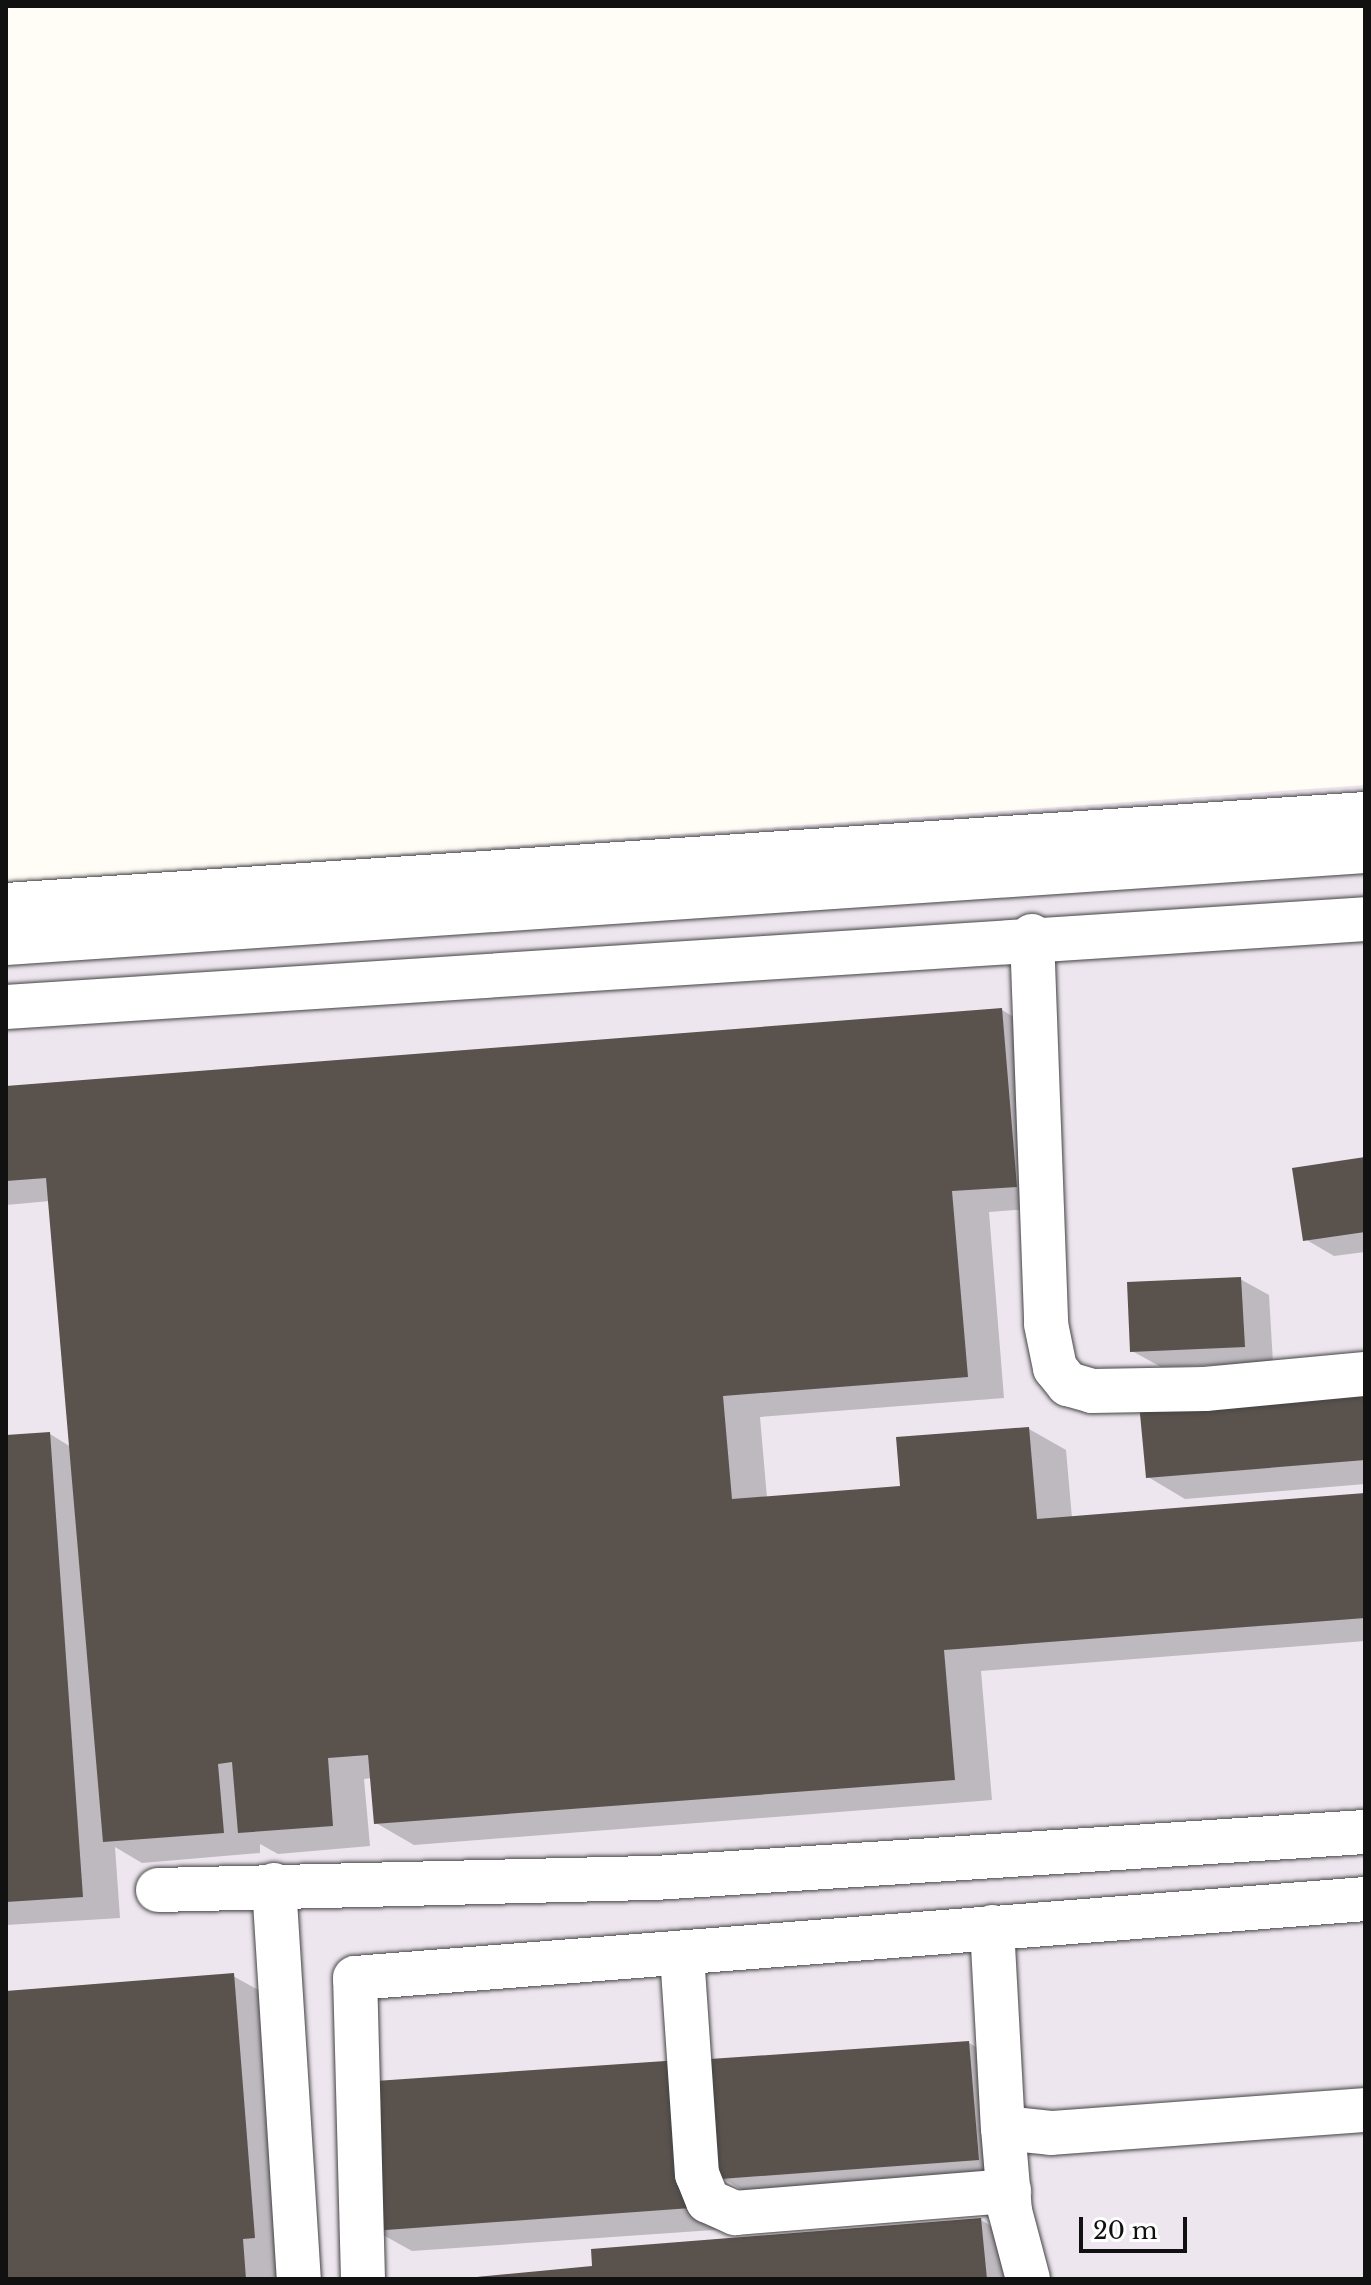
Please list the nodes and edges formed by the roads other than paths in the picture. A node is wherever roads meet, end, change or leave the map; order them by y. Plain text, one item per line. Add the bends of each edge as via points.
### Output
1 (1365, 814) edge
2 (1365, 851) edge
3 (1365, 877) edge
4 (6, 905) edge
5 (1365, 919) edge
6 (1032, 936) junction
7 (6, 943) edge
8 (6, 968) edge
9 (6, 1007) edge
10 (1365, 1374) edge
11 (1365, 1832) edge
12 (274, 1885) junction
13 (158, 1890) dead end
14 (1365, 1899) edge
15 (992, 1927) junction
16 (682, 1955) junction
17 (355, 1978) junction
18 (284, 1983) junction
19 (1365, 2110) edge
20 (1003, 2128) junction
21 (1009, 2191) junction
22 (299, 2279) edge
23 (363, 2279) edge
24 (1028, 2279) edge

1 - 4 lane
2 - 7 lane
3 - 8 lane
5 - 6 lane
6 - 9 lane
6 - 10 lane via 1046,1324 1061,1376 1068,1384 1092,1391 1205,1389
11 - 12 lane via 655,1878
12 - 13 lane
12 - 18 lane
14 - 15 lane
15 - 16 lane
15 - 20 lane
16 - 17 lane
16 - 21 lane via 697,2174 708,2201 735,2213
17 - 18 lane
17 - 23 lane
18 - 22 lane
19 - 20 lane via 1051,2133
20 - 21 lane
21 - 24 lane

